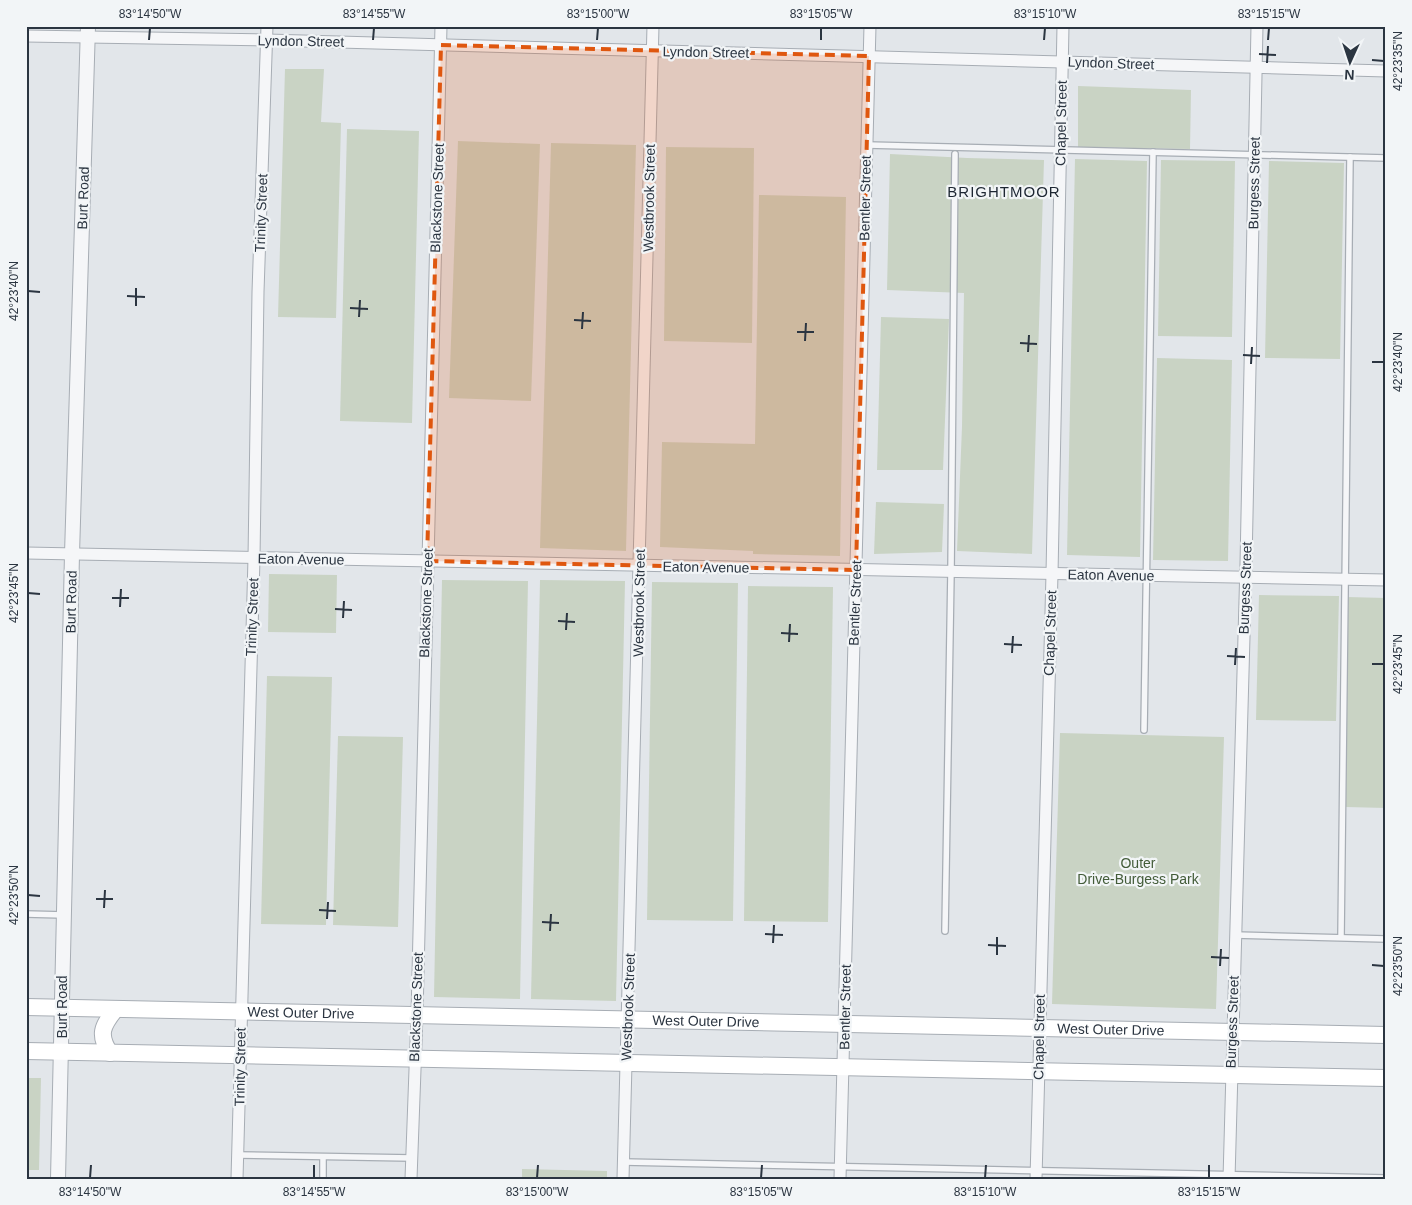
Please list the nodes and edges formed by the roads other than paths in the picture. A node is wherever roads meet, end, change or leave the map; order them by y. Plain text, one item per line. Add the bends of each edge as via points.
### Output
1 (267, 26) edge
2 (441, 26) edge
3 (654, 26) edge
4 (870, 26) edge
5 (1063, 26) edge
6 (1257, 26) edge
7 (88, 32) edge
8 (26, 36) edge
9 (267, 40) junction
10 (441, 45) junction
11 (653, 51) junction
12 (869, 56) junction
13 (1062, 62) junction
14 (1256, 67) junction
15 (1386, 71) edge
16 (867, 145) junction
17 (1060, 150) junction
18 (1153, 152) junction
19 (955, 154) dead end
20 (1254, 155) junction
21 (1350, 157) junction
22 (1386, 158) edge
23 (26, 554) edge
24 (72, 554) junction
25 (254, 558) junction
26 (427, 561) junction
27 (641, 566) junction
28 (856, 570) junction
29 (951, 572) junction
30 (1052, 574) junction
31 (1147, 576) junction
32 (1245, 577) junction
33 (1344, 580) junction
34 (1386, 580) edge
35 (1144, 730) dead end
36 (26, 914) edge
37 (64, 915) junction
38 (945, 931) dead end
39 (1235, 935) junction
40 (1341, 938) junction
41 (1386, 938) edge
42 (26, 1007) edge
43 (61, 1008) junction
44 (114, 1010) junction
45 (242, 1011) junction
46 (417, 1015) junction
47 (628, 1020) junction
48 (844, 1024) junction
49 (1039, 1028) junction
50 (1232, 1033) junction
51 (1386, 1035) edge
52 (26, 1051) edge
53 (62, 1052) junction
54 (110, 1053) junction
55 (241, 1056) junction
56 (415, 1059) junction
57 (626, 1064) junction
58 (843, 1068) junction
59 (1038, 1072) junction
60 (1231, 1076) junction
61 (1386, 1078) edge
62 (238, 1156) junction
63 (323, 1157) junction
64 (412, 1158) junction
65 (624, 1162) junction
66 (840, 1173) edge
67 (1036, 1175) edge
68 (1229, 1177) edge
69 (1386, 1178) edge
70 (58, 1179) edge
71 (237, 1179) edge
72 (323, 1179) edge
73 (411, 1179) edge
74 (624, 1179) edge

1 - 9 street, Trinity Street
2 - 10 street, Blackstone Street
3 - 11 street, Westbrook Street
4 - 12 street, Bentler Street
5 - 13 street, Chapel Street
6 - 14 street, Burgess Street
7 - 8 street, Lyndon Street
7 - 9 street, Lyndon Street
7 - 24 street, Burt Road
9 - 10 street, Lyndon Street
9 - 25 street, Trinity Street via 258,292
10 - 11 street, Lyndon Street
10 - 26 street, Blackstone Street
11 - 12 street, Lyndon Street
11 - 27 street, Westbrook Street
12 - 13 street, Lyndon Street
12 - 16 street, Bentler Street
13 - 14 street, Lyndon Street
13 - 17 street, Chapel Street
14 - 15 street, Lyndon Street
14 - 20 street, Burgess Street
16 - 17 lane
16 - 28 street, Bentler Street
17 - 18 lane
17 - 30 street, Chapel Street
18 - 20 lane
18 - 31 lane
19 - 29 lane
20 - 21 lane
20 - 32 street, Burgess Street
21 - 22 lane
21 - 33 lane
23 - 24 street, Eaton Avenue
24 - 25 street, Eaton Avenue
24 - 37 street, Burt Road
25 - 26 street, Eaton Avenue
25 - 45 street, Trinity Street
26 - 27 street, Eaton Avenue
26 - 46 street, Blackstone Street
27 - 28 street, Eaton Avenue
27 - 47 street, Westbrook Street
28 - 29 street, Eaton Avenue
28 - 48 street, Bentler Street
29 - 30 street, Eaton Avenue
29 - 38 lane
30 - 31 street, Eaton Avenue
30 - 49 street, Chapel Street
31 - 32 street, Eaton Avenue
31 - 35 lane
32 - 33 street, Eaton Avenue
32 - 39 street, Burgess Street
33 - 34 street, Eaton Avenue
33 - 40 lane
36 - 37 lane
37 - 43 street, Burt Road
39 - 40 lane
39 - 50 street, Burgess Street
40 - 41 lane
42 - 43 main road, West Outer Drive
43 - 44 main road, West Outer Drive
43 - 53 street, Burt Road
44 - 45 main road, West Outer Drive
44 - 54 main road via 103,1029 105,1046
45 - 46 main road, West Outer Drive
45 - 55 street, Trinity Street
46 - 47 main road, West Outer Drive
46 - 56 street, Blackstone Street
47 - 48 main road, West Outer Drive
47 - 57 street, Westbrook Street
48 - 49 main road, West Outer Drive
48 - 58 street, Bentler Street
49 - 50 main road, West Outer Drive
49 - 59 street, Chapel Street
50 - 51 main road, West Outer Drive
50 - 60 street, Burgess Street
52 - 53 main road
53 - 54 main road
53 - 70 street, Burt Road
54 - 55 main road
55 - 56 main road
55 - 62 street, Trinity Street
56 - 57 main road
56 - 64 street, Blackstone Street
57 - 58 main road
57 - 65 street, Westbrook Street
58 - 59 main road
58 - 66 street, Bentler Street
59 - 60 main road
59 - 67 street, Chapel Street
60 - 61 main road
60 - 68 street, Burgess Street
62 - 63 lane
62 - 71 street, Trinity Street
63 - 64 lane
63 - 72 lane
64 - 73 street, Blackstone Street
65 - 66 lane
65 - 74 street, Westbrook Street
66 - 67 lane
67 - 68 lane
68 - 69 lane

